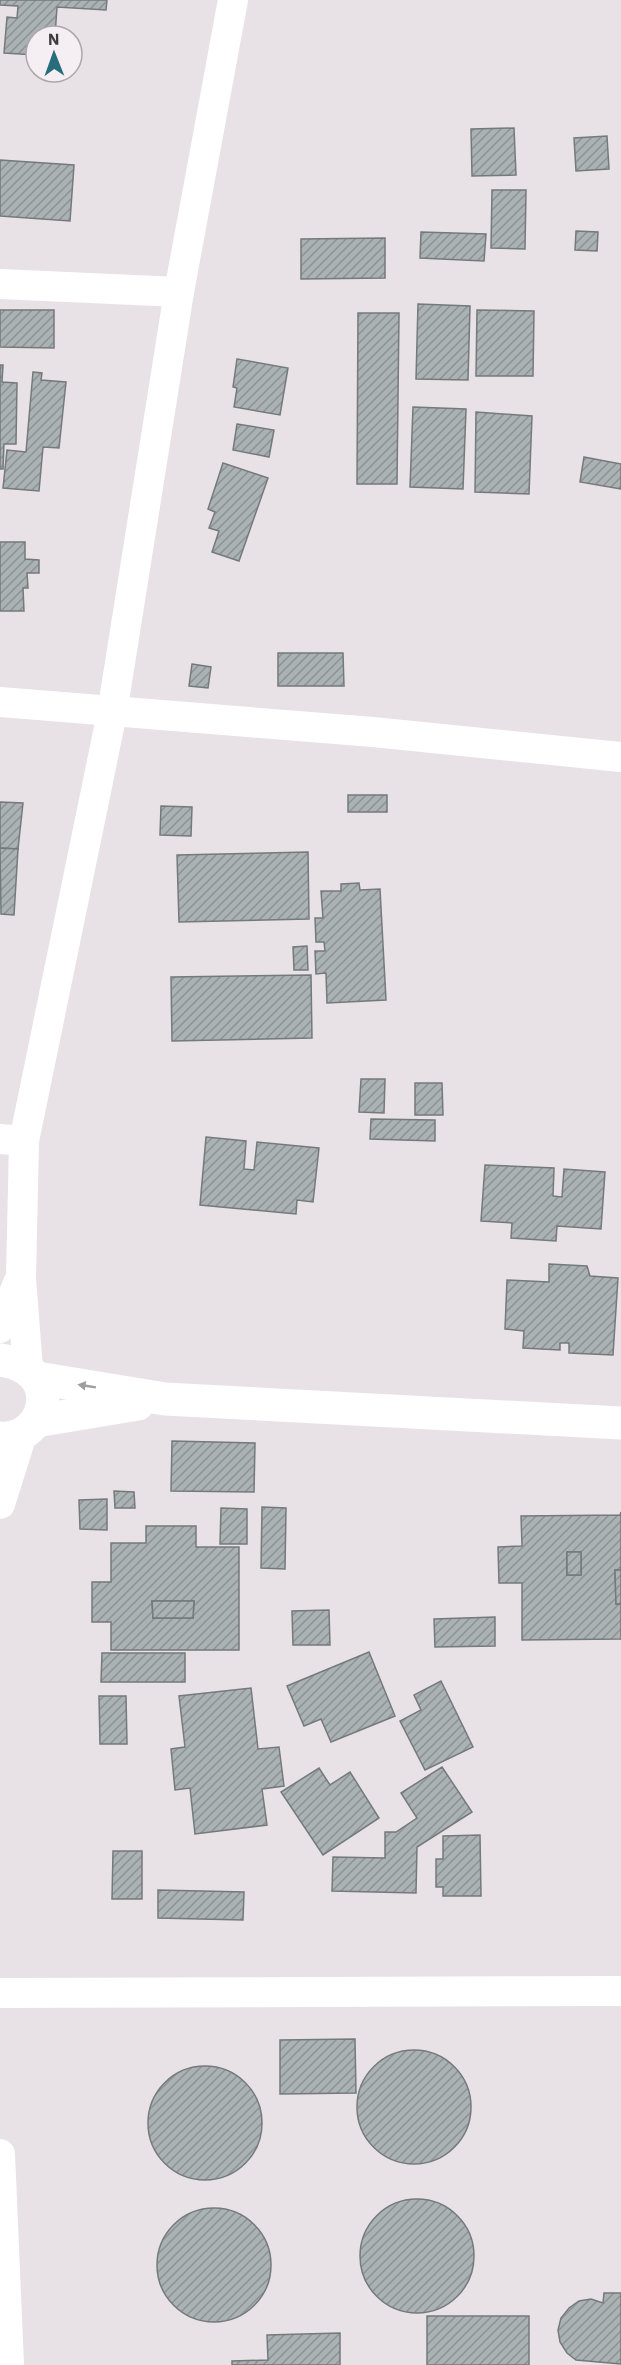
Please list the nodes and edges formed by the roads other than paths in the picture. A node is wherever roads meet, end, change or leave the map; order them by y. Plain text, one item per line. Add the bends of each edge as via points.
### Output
1 (233, 0) edge
2 (0, 284) edge
3 (179, 292) junction
4 (0, 702) edge
5 (112, 712) junction
6 (621, 757) edge
7 (12, 1140) edge
8 (21, 1278) junction
9 (0, 1328) edge
10 (22, 1369) edge
11 (165, 1399) junction
12 (621, 1424) edge
13 (20, 1431) edge
14 (0, 1504) edge
15 (621, 1991) edge
16 (0, 1993) edge
17 (0, 2154) edge
18 (9, 2365) edge

1 - 3 street
2 - 3 street
3 - 5 street
4 - 5 street
5 - 6 street via 373,732
5 - 7 street
7 - 8 street
8 - 9 street
8 - 10 street
11 -> 10 street
10 - 13 street via 42,1392 42,1407
11 - 12 street
11 - 13 street
13 - 14 street
15 - 16 street
17 - 18 street

